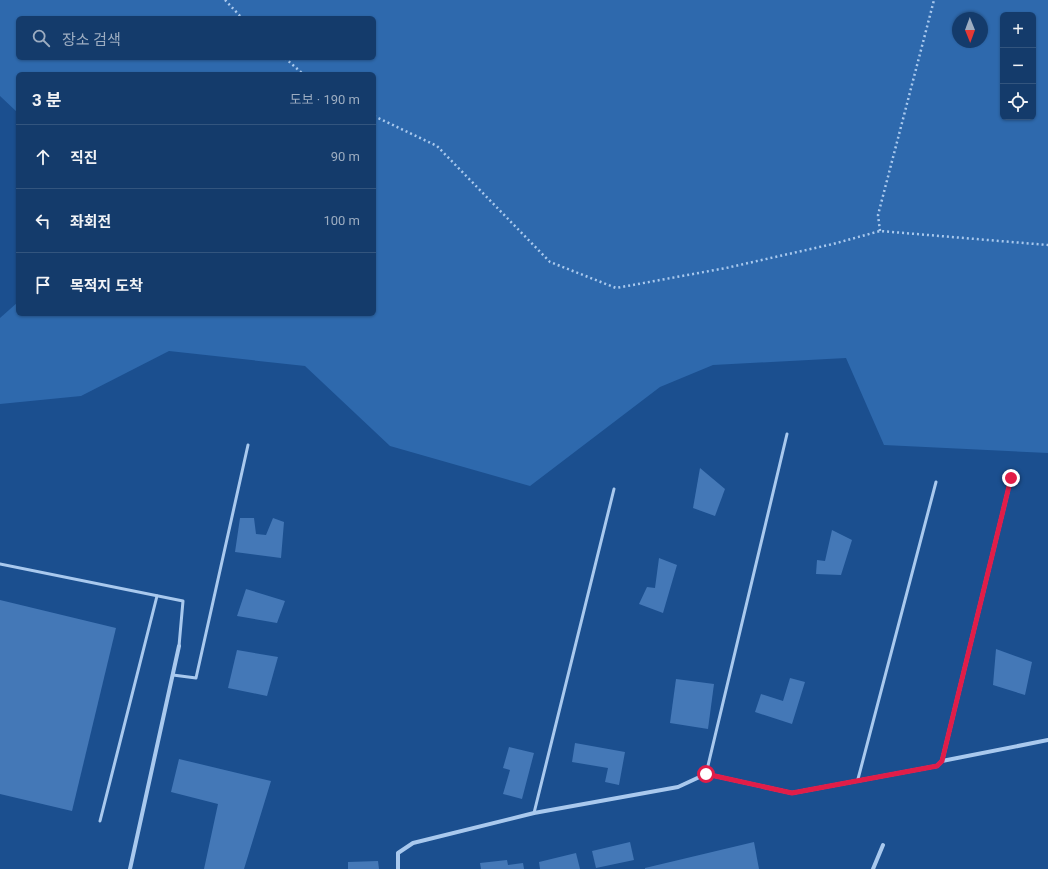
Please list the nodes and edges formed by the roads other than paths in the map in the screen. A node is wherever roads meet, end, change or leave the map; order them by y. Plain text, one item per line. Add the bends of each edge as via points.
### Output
1 (787, 434) dead end
2 (248, 445) dead end
3 (1011, 478) dead end
4 (936, 482) dead end
5 (614, 489) dead end
6 (0, 564) edge
7 (158, 596) junction
8 (179, 646) joint
9 (173, 675) junction
10 (1048, 740) edge
11 (942, 761) junction
12 (706, 774) junction
13 (858, 779) junction
14 (534, 813) junction
15 (100, 822) dead end
16 (883, 845) dead end
17 (130, 869) edge
18 (398, 869) edge
19 (873, 869) edge

1 - 12 lane
2 - 9 lane via 196,678
3 - 11 street
4 - 13 lane
5 - 14 lane
6 - 7 lane
7 - 8 lane via 183,601
7 - 15 lane
8 - 9 street
9 - 17 street
10 - 11 street
11 - 13 street via 937,766
12 - 13 street via 792,793
12 - 14 street via 678,787
14 - 18 street via 413,843 398,853
16 - 19 street

